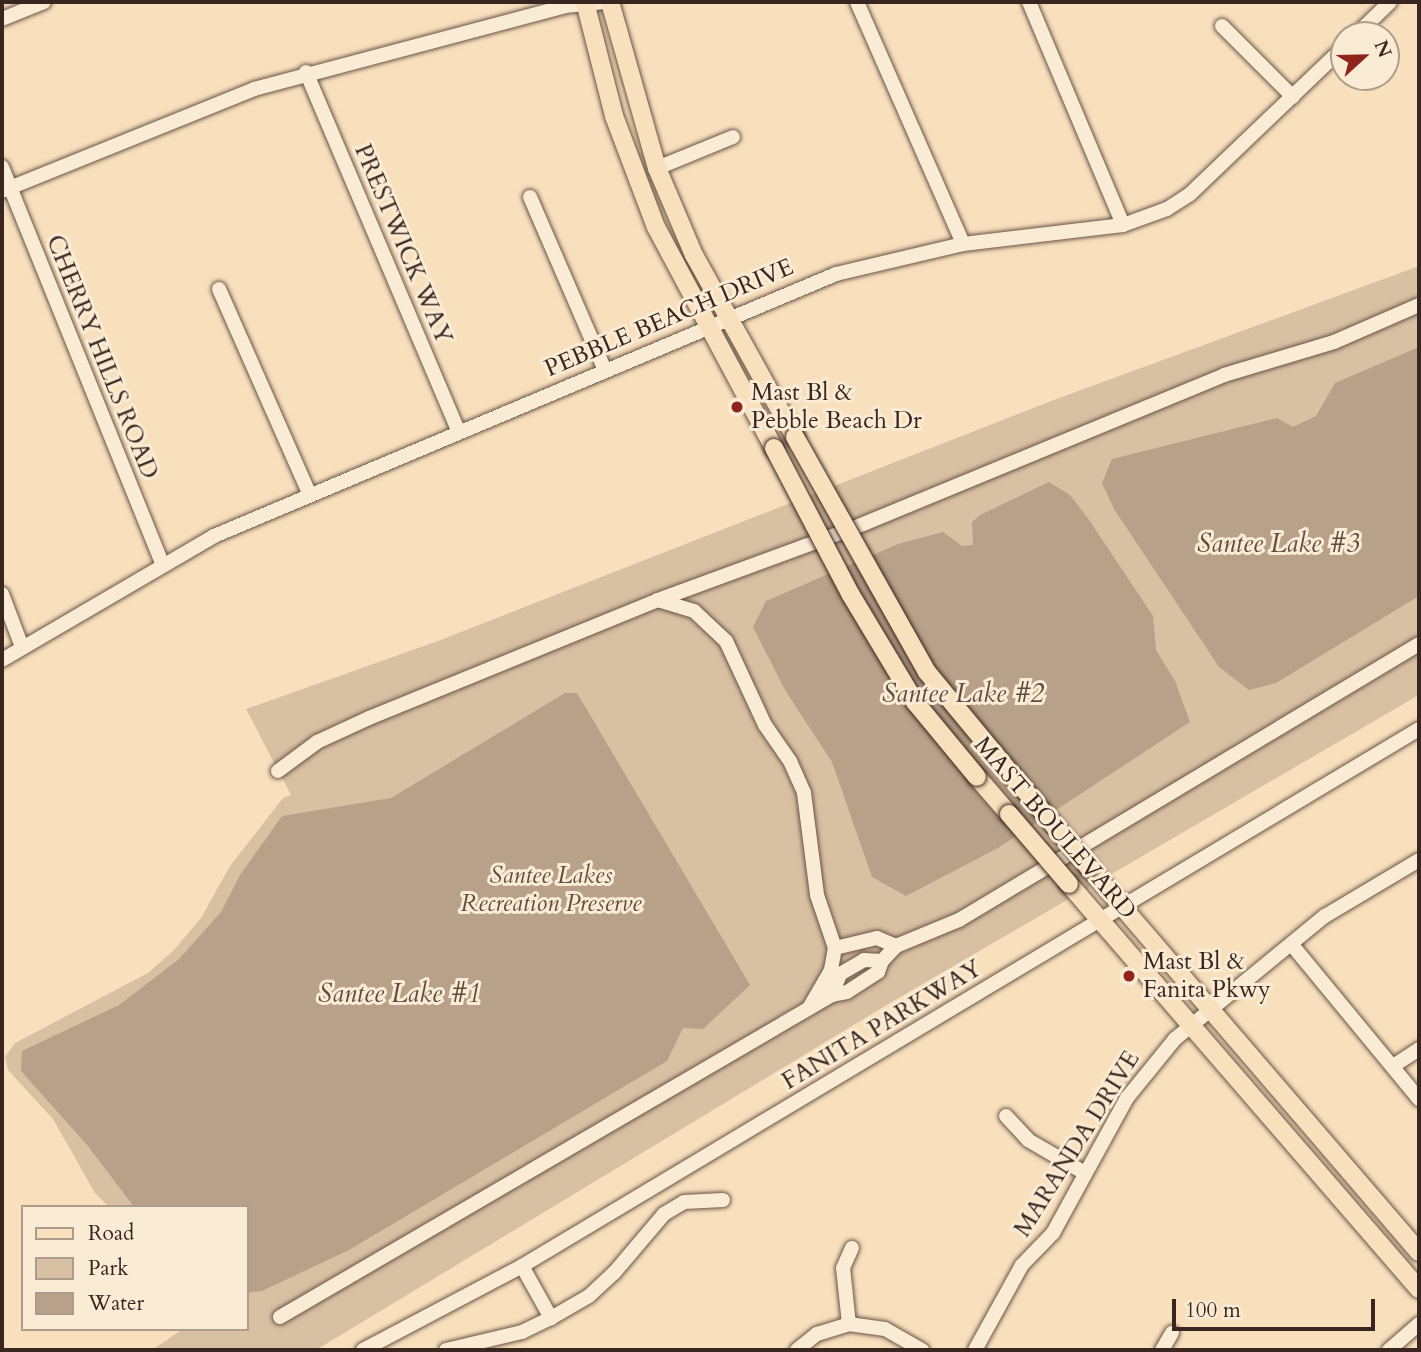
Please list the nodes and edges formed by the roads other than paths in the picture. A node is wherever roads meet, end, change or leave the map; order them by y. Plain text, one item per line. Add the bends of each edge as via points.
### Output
1 (44, 2) edge
2 (592, 2) edge
3 (610, 2) edge
4 (857, 2) edge
5 (1029, 2) edge
6 (1390, 2) edge
7 (2, 19) edge
8 (1370, 21) edge
9 (1222, 26) dead end
10 (1330, 61) edge
11 (306, 72) junction
12 (1293, 97) junction
13 (733, 137) dead end
14 (2, 167) edge
15 (657, 168) junction
16 (6, 190) edge
17 (530, 197) dead end
18 (1123, 225) junction
19 (963, 244) junction
20 (219, 289) dead end
21 (1419, 305) edge
22 (728, 316) junction
23 (706, 325) junction
24 (605, 370) junction
25 (458, 432) junction
26 (309, 493) junction
27 (162, 563) junction
28 (2, 594) edge
29 (658, 600) junction
30 (1419, 644) edge
31 (22, 647) junction
32 (2, 660) edge
33 (1419, 729) edge
34 (278, 771) dead end
35 (1419, 860) edge
36 (1125, 907) junction
37 (1102, 920) junction
38 (1292, 945) junction
39 (896, 946) junction
40 (835, 948) junction
41 (1210, 1007) junction
42 (806, 1012) junction
43 (1191, 1023) junction
44 (1419, 1049) edge
45 (1393, 1066) junction
46 (1419, 1099) edge
47 (1006, 1116) dead end
48 (1085, 1173) junction
49 (723, 1199) dead end
50 (852, 1248) dead end
51 (1419, 1252) edge
52 (522, 1266) junction
53 (1419, 1289) edge
54 (280, 1317) dead end
55 (551, 1318) junction
56 (849, 1324) junction
57 (1419, 1325) edge
58 (1172, 1333) dead end
59 (363, 1350) edge
60 (446, 1350) edge
61 (797, 1350) edge
62 (922, 1350) edge
63 (975, 1350) edge
64 (1162, 1350) edge
65 (1389, 1350) edge

1 - 7 street
2 - 11 street
2 - 23 main road, MAST BOULEVARD via 614,116 656,227
3 - 15 main road, MAST BOULEVARD
4 - 19 street
5 - 18 street
6 - 8 street
9 - 12 street
10 - 12 street, PEBBLE BEACH DRIVE
11 - 16 street
11 - 25 street, PRESTWICK WAY
12 - 18 street, PEBBLE BEACH DRIVE via 1190,194 1167,209
13 - 15 street
14 - 16 street, CHERRY HILLS ROAD
15 - 22 main road, MAST BOULEVARD via 694,255
16 - 27 street, CHERRY HILLS ROAD
17 - 24 street
18 - 19 street, PEBBLE BEACH DRIVE
19 - 22 street, PEBBLE BEACH DRIVE via 836,274
20 - 26 street
21 - 29 street via 1334,342 1224,375 851,529
22 - 23 street, PEBBLE BEACH DRIVE
22 - 36 main road, MAST BOULEVARD, bridge via 927,672
23 - 24 street, PEBBLE BEACH DRIVE
23 - 37 main road, MAST BOULEVARD, bridge via 851,595 915,702
24 - 25 street, PEBBLE BEACH DRIVE
25 - 26 street, PEBBLE BEACH DRIVE
26 - 27 street, PEBBLE BEACH DRIVE
27 - 31 street, PEBBLE BEACH DRIVE
28 - 31 street
29 - 34 street via 359,723 317,743
29 - 40 street via 694,611 726,641 765,725 794,769 804,793 817,895
30 - 39 street via 959,920
31 - 32 street, PEBBLE BEACH DRIVE
33 - 36 street, FANITA PARKWAY
35 - 38 street, MARANDA DRIVE via 1325,916
36 - 37 street, FANITA PARKWAY
36 - 41 main road, MAST BOULEVARD
37 - 43 main road, MAST BOULEVARD
37 - 52 street, FANITA PARKWAY
38 - 41 street, MARANDA DRIVE
38 - 45 street
39 - 40 street via 877,938
39 - 42 street via 878,972
40 - 42 street via 831,971
41 - 43 street, MARANDA DRIVE
41 - 51 main road, MAST BOULEVARD
42 - 54 street
43 - 48 street, MARANDA DRIVE via 1127,1098
43 - 53 main road, MAST BOULEVARD
44 - 45 street
45 - 46 street
47 - 48 street via 1028,1140
48 - 63 street, MARANDA DRIVE via 1053,1233 1022,1265
49 - 55 street via 684,1202 664,1214 614,1273 589,1296
50 - 56 street via 843,1268
52 - 55 street
52 - 59 street, FANITA PARKWAY
55 - 60 street via 522,1332
56 - 61 street via 817,1334
56 - 62 street via 885,1329
57 - 65 street
58 - 64 street

